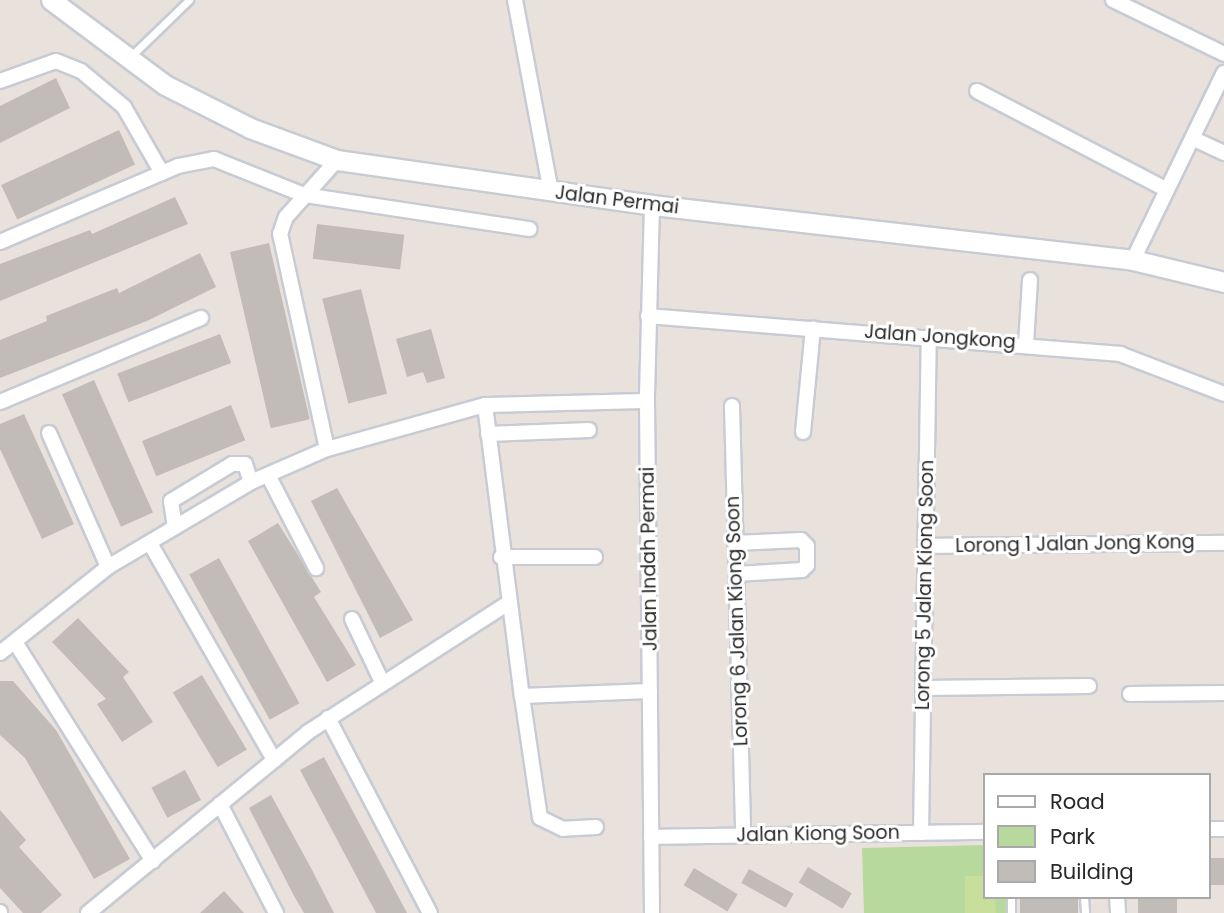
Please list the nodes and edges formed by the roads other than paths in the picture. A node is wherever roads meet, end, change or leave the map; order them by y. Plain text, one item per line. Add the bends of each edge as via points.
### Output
1 (51, 0) edge
2 (188, 0) edge
3 (515, 0) edge
4 (1113, 0) edge
5 (1224, 54) edge
6 (130, 58) junction
7 (1224, 73) edge
8 (0, 81) edge
9 (977, 91) dead end
10 (1194, 139) junction
11 (1224, 153) edge
12 (337, 160) junction
13 (162, 173) junction
14 (1167, 190) junction
15 (551, 192) junction
16 (304, 195) junction
17 (652, 205) junction
18 (529, 229) dead end
19 (0, 242) edge
20 (1133, 260) junction
21 (1030, 280) dead end
22 (1224, 282) edge
23 (648, 316) junction
24 (201, 318) dead end
25 (813, 328) junction
26 (929, 337) junction
27 (1026, 344) junction
28 (1224, 394) edge
29 (647, 401) junction
30 (0, 402) edge
31 (485, 405) junction
32 (732, 406) dead end
33 (589, 430) dead end
34 (803, 432) dead end
35 (49, 433) dead end
36 (488, 434) junction
37 (327, 449) junction
38 (268, 475) junction
39 (251, 482) junction
40 (175, 527) junction
41 (735, 543) junction
42 (1224, 543) edge
43 (151, 545) junction
44 (926, 546) junction
45 (501, 557) junction
46 (595, 557) dead end
47 (108, 567) junction
48 (316, 568) dead end
49 (736, 574) junction
50 (508, 603) junction
51 (352, 619) dead end
52 (15, 642) junction
53 (0, 653) edge
54 (382, 682) junction
55 (1089, 686) dead end
56 (923, 688) junction
57 (650, 691) junction
58 (1224, 693) edge
59 (1130, 694) dead end
60 (522, 696) junction
61 (328, 718) junction
62 (274, 760) junction
63 (220, 804) junction
64 (596, 827) dead end
65 (982, 832) edge
66 (921, 833) junction
67 (743, 835) junction
68 (651, 837) junction
69 (153, 861) junction
70 (92, 912) edge
71 (276, 913) edge
72 (430, 913) edge
73 (652, 913) edge

1 - 6 street, Jalan Permai
2 - 6 lane
3 - 15 street
4 - 5 street
6 - 12 street, Jalan Permai via 196,102
7 - 10 street
8 - 13 street via 56,61 81,71 124,107
9 - 14 street
10 - 11 street
10 - 14 street
12 - 15 street, Jalan Permai
12 - 16 street
13 - 16 street via 214,159
13 - 19 street
14 - 20 street
15 - 17 street, Jalan Permai
16 - 18 street
16 - 37 street via 280,234
17 - 20 street, Jalan Permai
17 - 23 street, Jalan Indah Permai
20 - 22 street, Jalan Permai
21 - 27 street
23 - 25 street, Jalan Jongkong
23 - 29 street, Jalan Indah Permai
24 - 30 street
25 - 26 street, Jalan Jongkong
25 - 34 street
26 - 27 street, Jalan Jongkong
26 - 44 street, Lorong 5 Jalan Kiong Soon
27 - 28 street, Jalan Jongkong via 1120,354
29 - 31 street
29 - 57 street, Jalan Indah Permai
31 - 36 street
31 - 37 street
32 - 41 street, Lorong 6 Jalan Kiong Soon
33 - 36 street
35 - 47 street
36 - 45 street
37 - 38 street
38 - 39 street
38 - 48 street
39 - 40 street
39 - 40 street via 245,464 232,464 171,501
40 - 43 street
41 - 49 street, Lorong 6 Jalan Kiong Soon
41 - 49 street via 802,540 807,546 807,565 802,570
42 - 44 street, Lorong 1 Jalan Jong Kong
43 - 47 street
43 - 62 street
44 - 56 street, Lorong 5 Jalan Kiong Soon
45 - 46 street
45 - 50 street
47 - 52 street
49 - 67 street, Lorong 6 Jalan Kiong Soon
50 - 54 street
50 - 60 street
51 - 54 street
52 - 53 street
52 - 69 street
54 - 61 street
55 - 56 street
56 - 66 street, Lorong 5 Jalan Kiong Soon
57 - 60 street
57 - 68 street, Jalan Indah Permai
58 - 59 street
60 - 64 street via 540,818 563,829
61 - 62 street
61 - 72 street
62 - 63 street
63 - 69 street
63 - 71 street
65 - 66 street, Jalan Kiong Soon
66 - 67 street, Jalan Kiong Soon
67 - 68 street, Jalan Kiong Soon
68 - 73 street, Jalan Indah Permai
69 - 70 street

